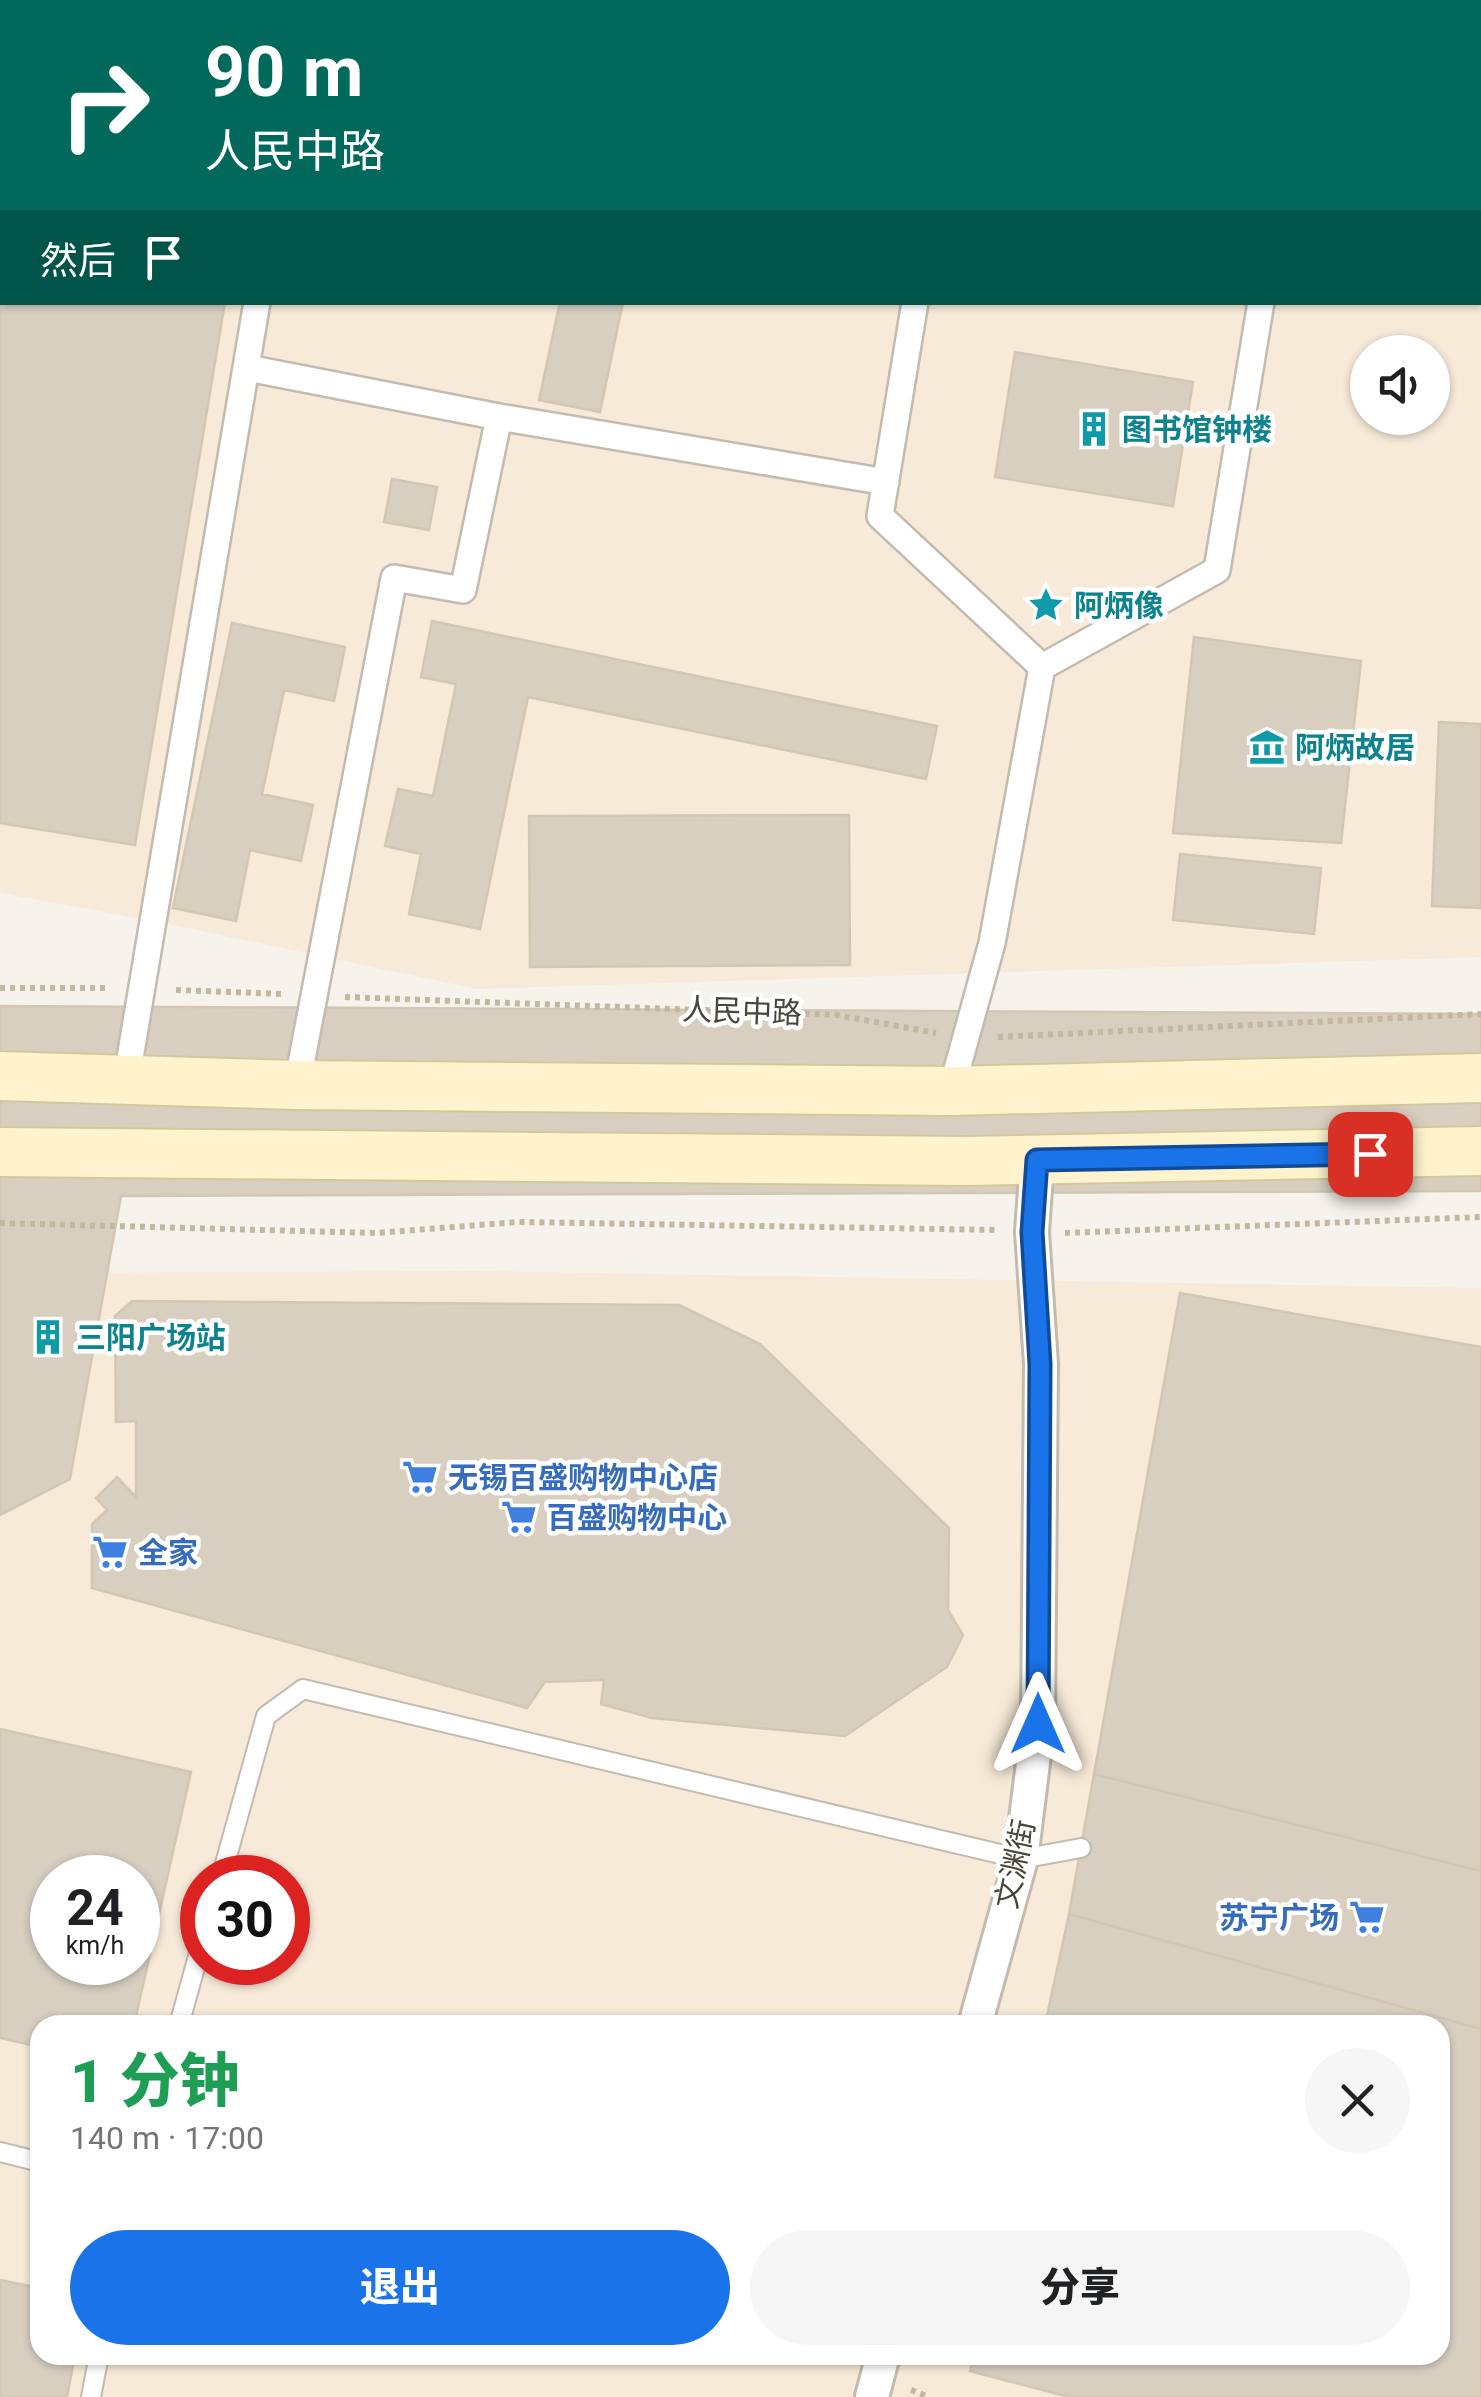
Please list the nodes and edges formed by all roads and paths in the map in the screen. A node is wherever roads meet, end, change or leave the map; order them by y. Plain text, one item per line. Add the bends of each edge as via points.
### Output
1 (257, 305) edge
2 (914, 305) edge
3 (1261, 305) edge
4 (248, 368) junction
5 (500, 416) junction
6 (886, 482) junction
7 (1042, 667) junction
8 (0, 988) edge
9 (142, 988) junction
10 (314, 995) junction
11 (1481, 1014) edge
12 (965, 1039) junction
13 (0, 1076) edge
14 (1481, 1078) edge
15 (126, 1082) junction
16 (297, 1085) junction
17 (951, 1090) junction
18 (1481, 1151) edge
19 (0, 1152) edge
20 (1037, 1160) junction
21 (1481, 1217) edge
22 (0, 1223) edge
23 (1032, 1232) junction
24 (1082, 1848) dead end
25 (227, 1855) edge
26 (1020, 1859) junction
27 (190, 1985) edge
28 (182, 2015) edge
29 (978, 2015) edge
30 (0, 2152) edge
31 (30, 2160) edge
32 (97, 2365) edge
33 (881, 2365) edge
34 (91, 2397) edge
35 (872, 2397) edge

1 - 4 street
2 - 6 street
3 - 7 street via 1217,570
4 - 5 street
4 - 9 street
5 - 6 street
5 - 10 street via 463,590 394,578
6 - 7 street via 880,516
7 - 12 street via 992,942
8 - 9 path, 人民中路
9 - 10 path, 人民中路
9 - 15 street
10 - 12 path, 人民中路 via 837,1015
10 - 16 street
11 - 12 path, 人民中路
12 - 17 street
13 - 15 main road
14 - 17 main road
15 - 16 main road
16 - 17 main road
18 - 20 main road
19 - 20 main road
20 - 23 street, 文渊街
21 - 23 path
22 - 23 path via 376,1234 518,1222
23 - 26 street, 文渊街 via 1040,1364 1038,1724
24 - 26 lane
25 - 26 lane via 266,1716 302,1688
26 - 29 street, 文渊街
27 - 28 lane
30 - 31 lane
32 - 34 lane
33 - 35 street

